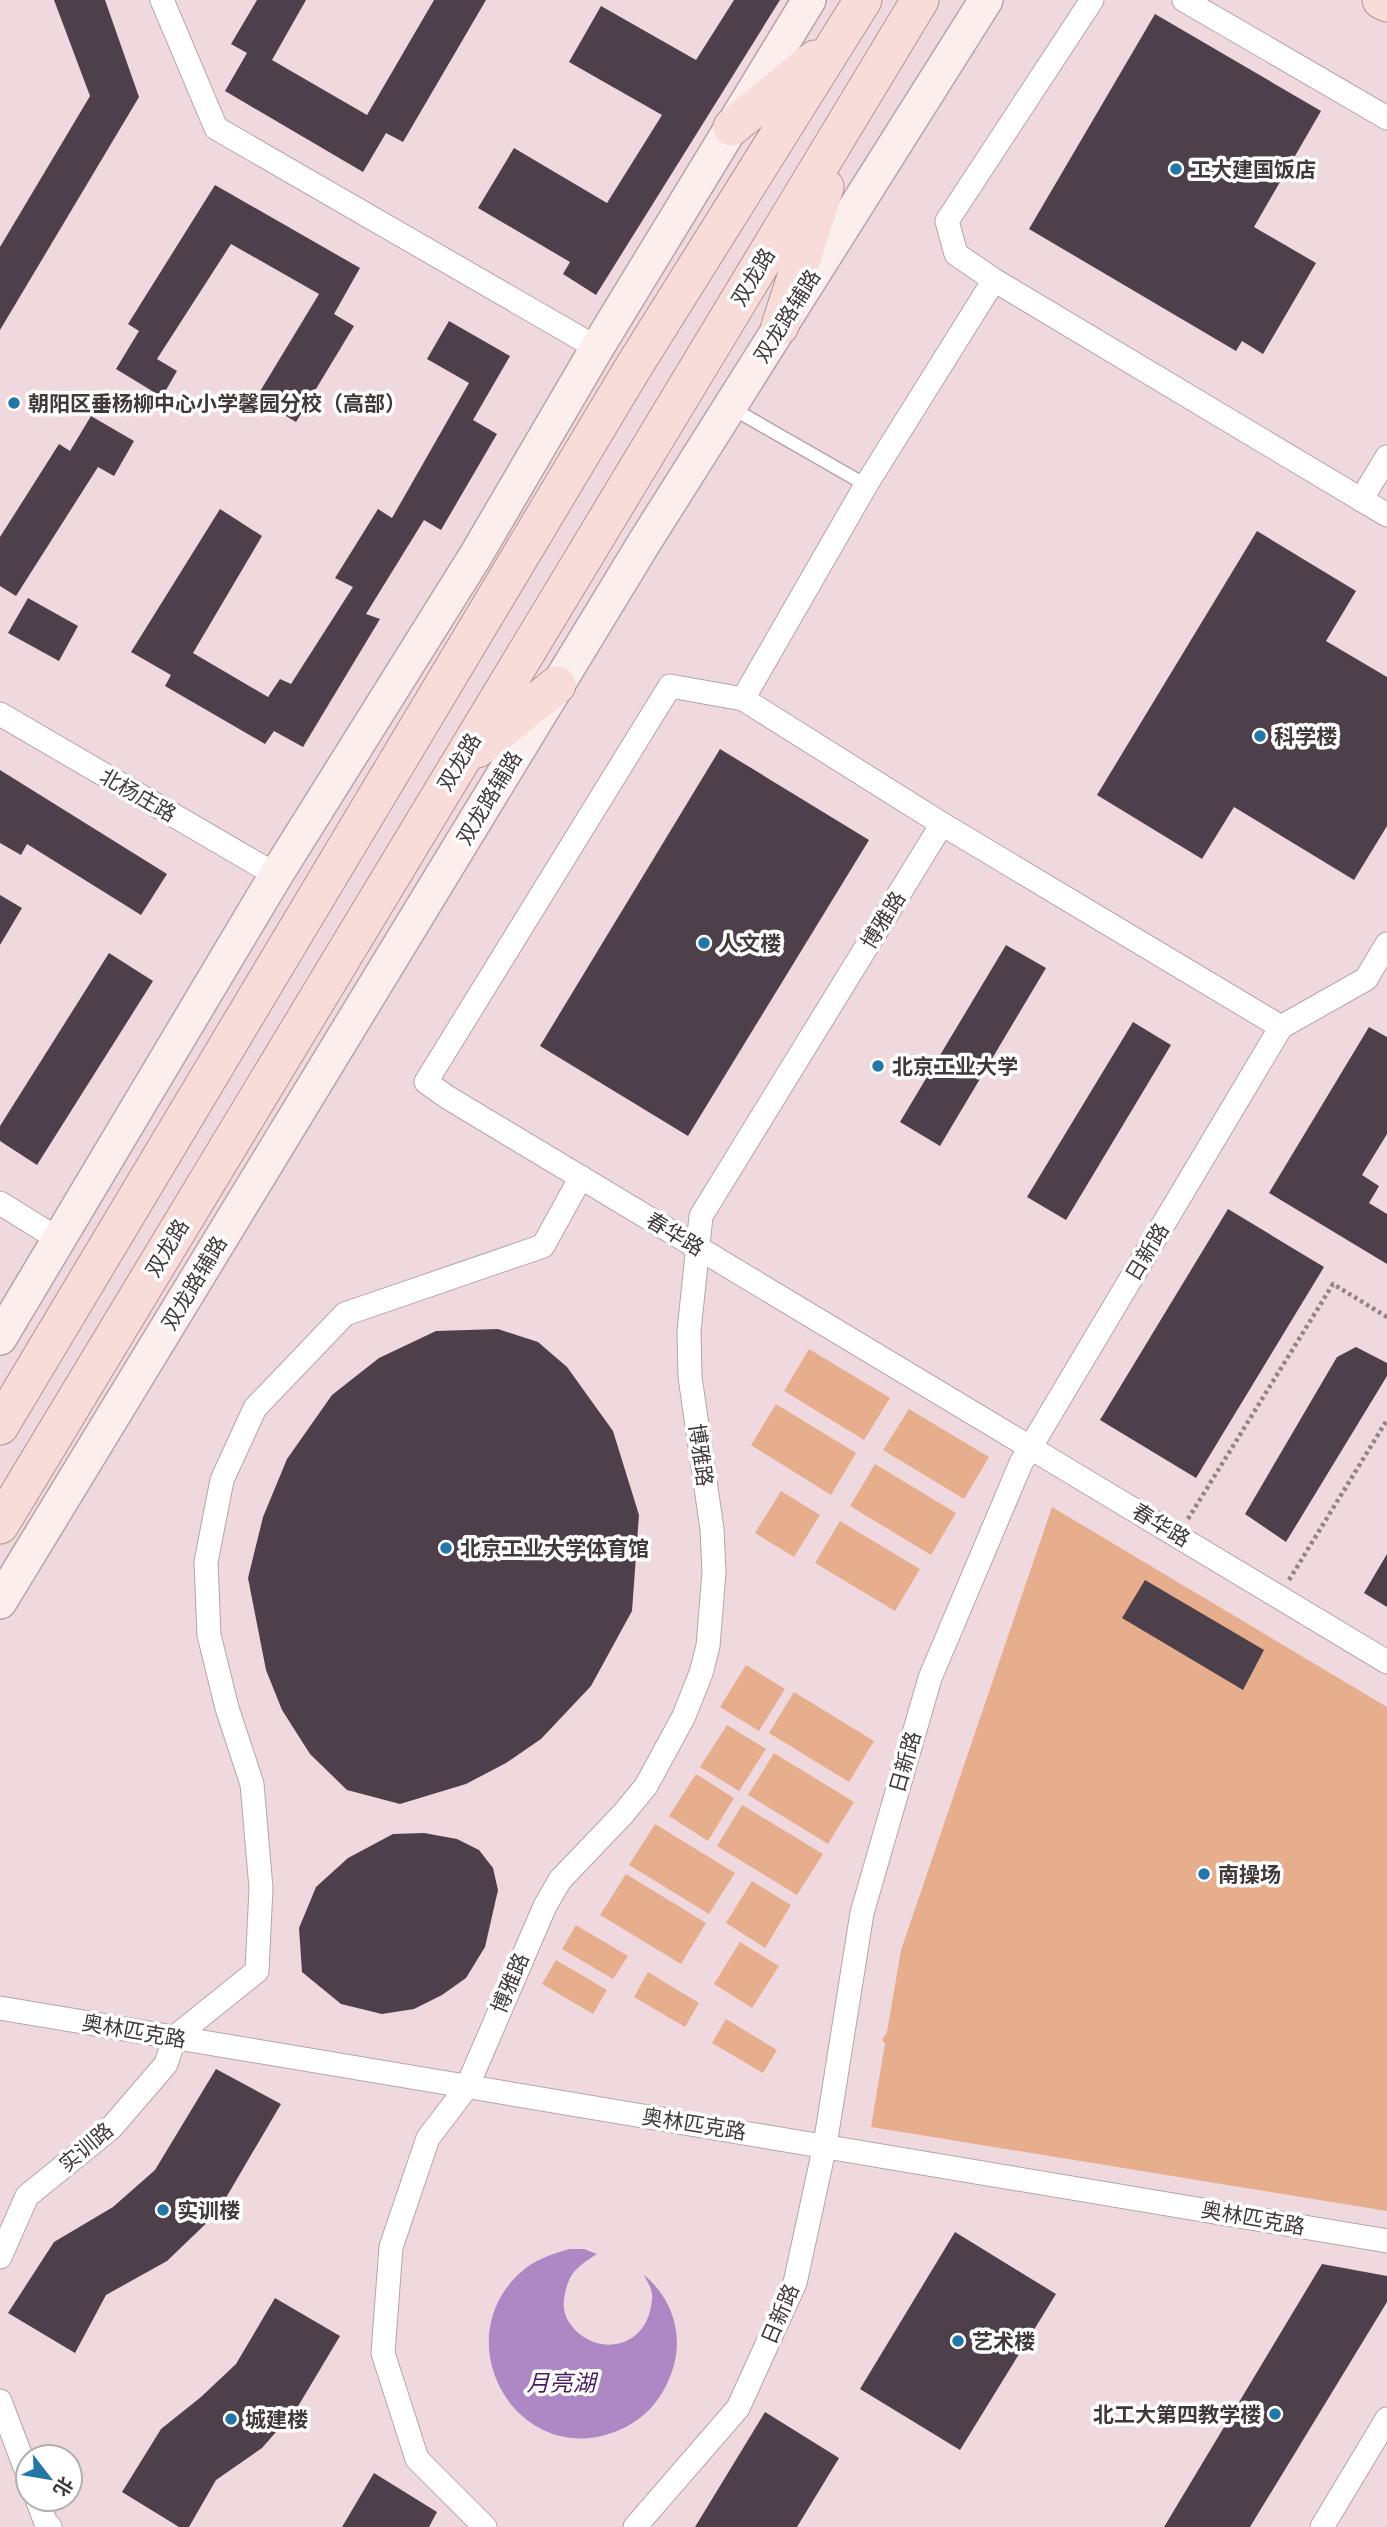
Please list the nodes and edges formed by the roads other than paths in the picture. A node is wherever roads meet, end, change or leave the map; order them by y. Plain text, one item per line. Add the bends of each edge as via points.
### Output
1 (162, 0) edge
2 (809, 0) edge
3 (863, 0) edge
4 (920, 0) edge
5 (986, 0) edge
6 (1092, 0) edge
7 (1184, 0) edge
8 (1381, 0) edge
9 (1387, 3) edge
10 (840, 38) junction
11 (1387, 118) edge
12 (845, 126) junction
13 (732, 127) junction
14 (994, 281) junction
15 (780, 326) junction
16 (597, 348) junction
17 (730, 407) junction
18 (1387, 457) edge
19 (866, 485) junction
20 (1361, 499) junction
21 (1387, 515) edge
22 (557, 685) junction
23 (743, 699) junction
24 (0, 714) edge
25 (457, 765) junction
26 (942, 824) junction
27 (276, 876) junction
28 (1387, 944) edge
29 (1281, 1027) junction
30 (581, 1177) junction
31 (0, 1203) edge
32 (58, 1239) junction
33 (699, 1249) junction
34 (0, 1338) edge
35 (0, 1426) edge
36 (1031, 1446) junction
37 (0, 1525) edge
38 (0, 1602) edge
39 (1387, 1661) edge
40 (0, 2008) edge
41 (175, 2038) junction
42 (467, 2087) junction
43 (825, 2145) junction
44 (1387, 2241) edge
45 (0, 2257) edge
46 (0, 2401) edge
47 (1387, 2419) edge
48 (16, 2443) edge
49 (485, 2527) edge
50 (635, 2527) edge
51 (1322, 2527) edge

1 - 16 street via 216,128
2 - 13 main road
3 - 10 main road
4 - 12 main road, 双龙路
5 - 15 main road, 双龙路辅路
6 - 14 street via 947,221 956,254
7 - 11 street
8 - 9 main road
10 - 13 main road
10 - 35 main road via 631,371
12 - 15 main road
12 - 25 main road, 双龙路
13 - 16 main road
14 - 19 street
14 - 20 street
15 - 17 main road, 双龙路辅路
16 - 27 main road via 476,555
17 - 19 lane
17 - 22 main road, 双龙路辅路
18 - 20 street
19 - 23 street
20 - 21 street
22 - 25 main road
22 - 38 main road, 双龙路辅路
23 - 26 street
23 - 30 street, 春华路 via 670,686 426,1082
24 - 27 street, 北杨庄路
25 - 37 main road, 双龙路
26 - 29 street
26 - 33 street, 博雅路 via 701,1216
27 - 32 main road
28 - 29 street via 1366,979
29 - 36 street, 日新路
30 - 33 street, 春华路
30 - 41 street via 542,1245 345,1314 256,1408 222,1480 206,1562 209,1635 251,1784 261,1888 257,1971
31 - 32 street
32 - 34 main road
33 - 36 street, 春华路
33 - 42 street, 博雅路 via 690,1377 712,1529 713,1572 708,1646 701,1673 684,1716 646,1786 560,1880 545,1906
36 - 39 street, 春华路
36 - 43 street, 日新路 via 930,1678 862,1913
40 - 41 street, 奥林匹克路
41 - 42 street, 奥林匹克路
41 - 45 street, 实训路 via 166,2064 111,2128 26,2196
42 - 43 street, 奥林匹克路
42 - 49 street, 博雅路 via 428,2138 391,2247 383,2353 417,2459
43 - 44 street, 奥林匹克路
43 - 50 street, 日新路 via 795,2283 738,2408
46 - 48 street
47 - 51 street

